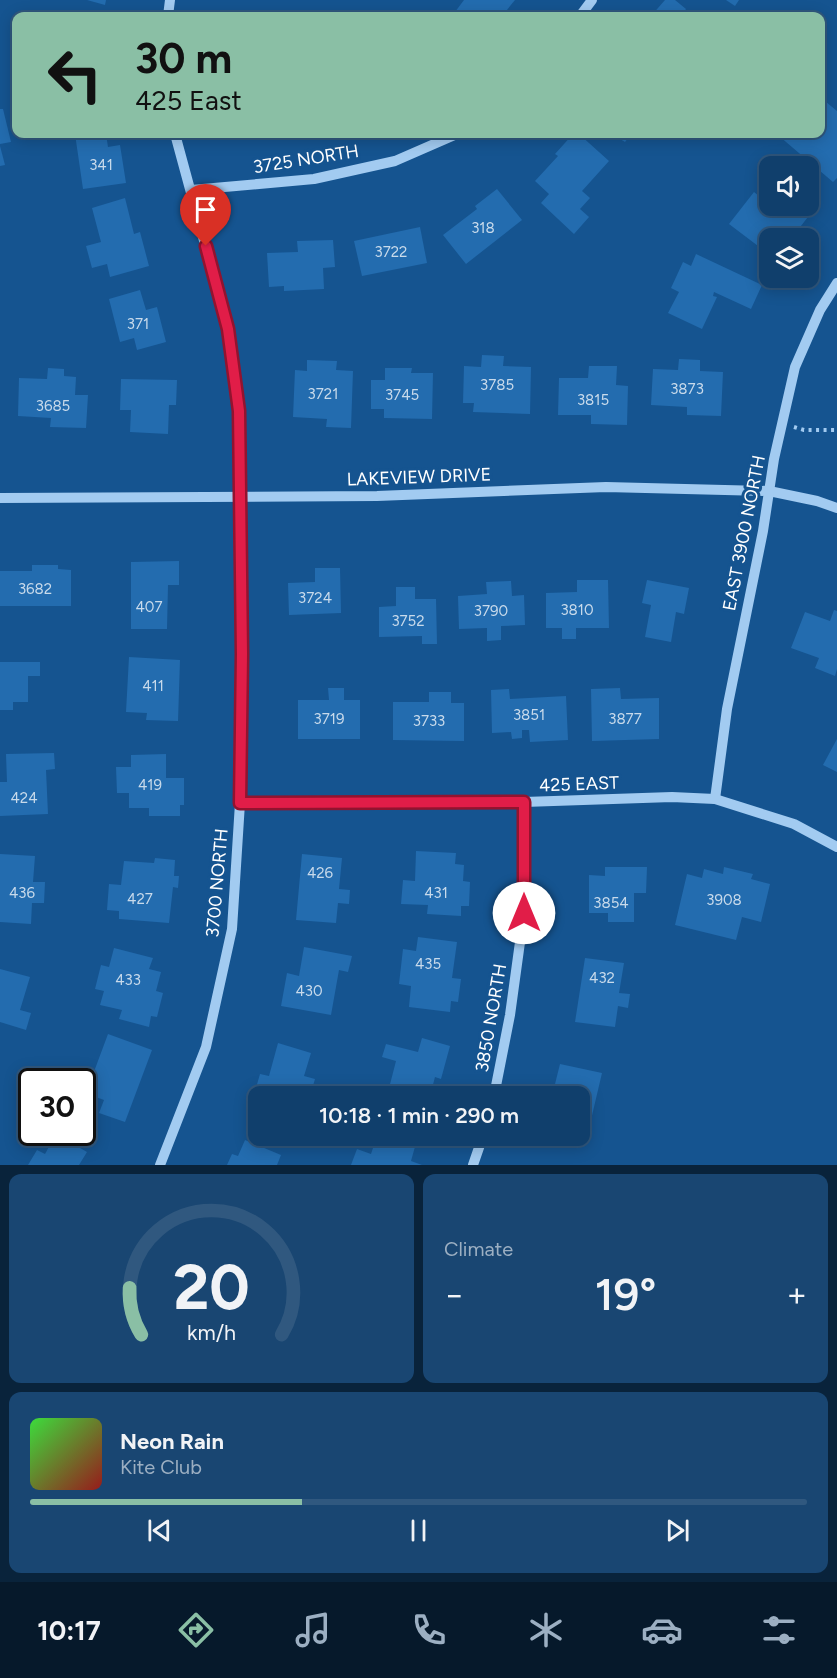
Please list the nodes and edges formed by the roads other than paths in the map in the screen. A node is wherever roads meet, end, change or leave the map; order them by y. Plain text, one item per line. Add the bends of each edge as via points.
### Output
1 (176, 138) edge
2 (448, 138) edge
3 (191, 190) junction
4 (837, 283) edge
5 (769, 491) junction
6 (240, 497) junction
7 (0, 498) edge
8 (837, 508) edge
9 (715, 799) junction
10 (524, 802) junction
11 (240, 803) junction
12 (837, 847) edge
13 (496, 1086) edge
14 (480, 1146) edge
15 (160, 1165) edge
16 (473, 1165) edge

1 - 3 street, 3700 NORTH
2 - 3 street, 3725 NORTH via 395,161 314,179
3 - 6 street, 3700 NORTH via 228,329 239,411
4 - 5 street, EAST 3900 NORTH via 820,310 795,367
5 - 6 street, LAKEVIEW DRIVE via 606,487
5 - 8 street, LAKEVIEW DRIVE
5 - 9 street, EAST 3900 NORTH via 727,709
6 - 7 street, LAKEVIEW DRIVE
6 - 11 street, 3700 NORTH
9 - 10 street, 425 EAST
9 - 12 street, 425 EAST via 794,824
10 - 11 street, 425 EAST
10 - 13 street, 3850 NORTH via 524,913
11 - 15 street, 3700 NORTH via 232,929 206,1047
14 - 16 street

